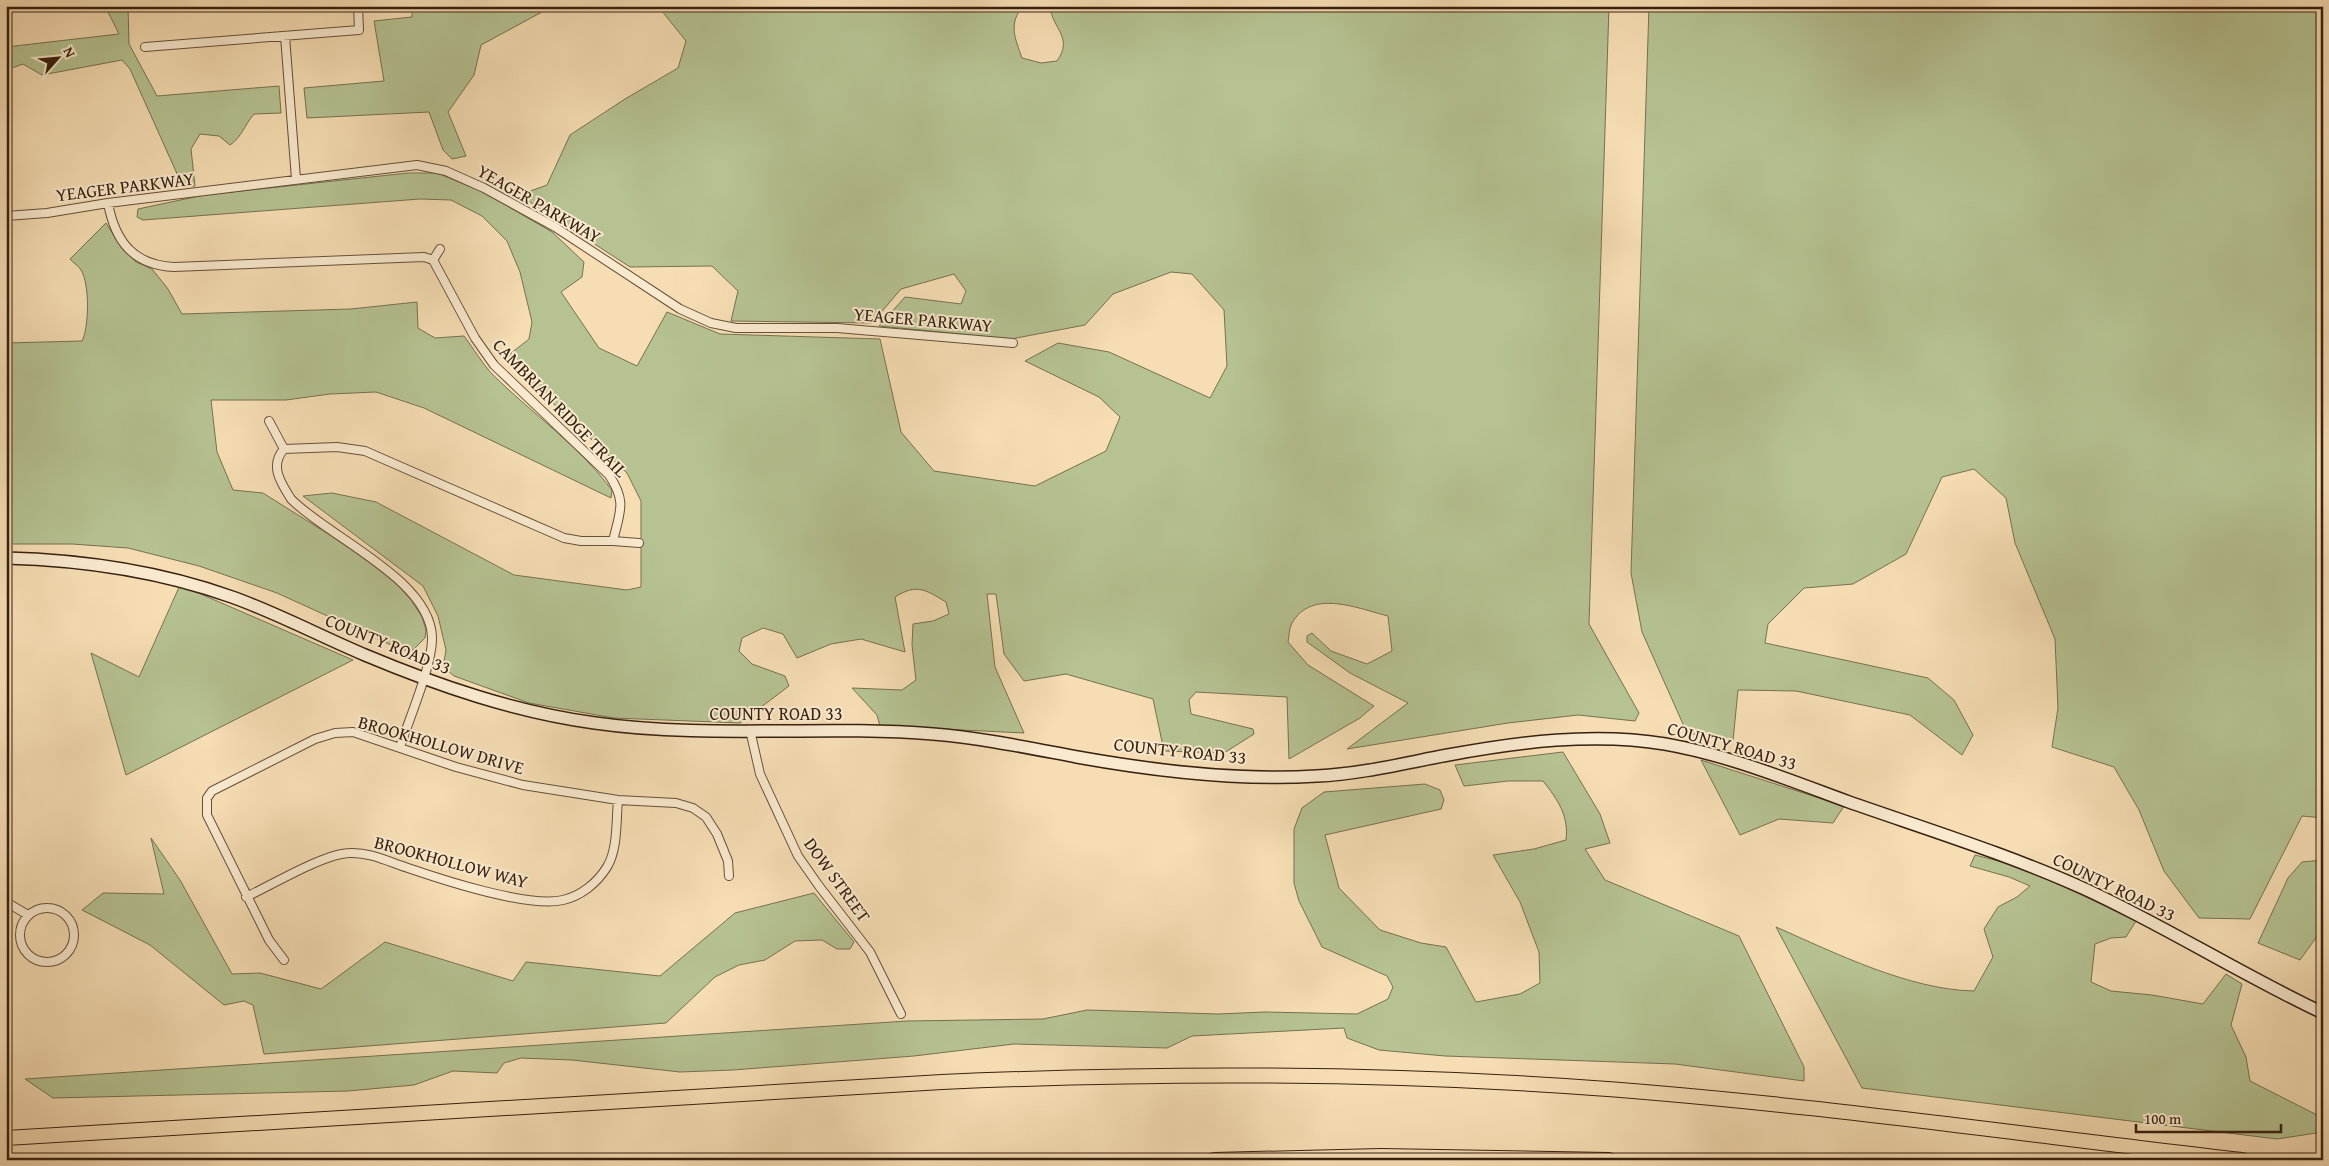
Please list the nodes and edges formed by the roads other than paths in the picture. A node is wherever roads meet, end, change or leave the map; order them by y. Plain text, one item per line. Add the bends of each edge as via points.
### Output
1 (358, 6) edge
2 (285, 36) junction
3 (144, 47) dead end
4 (296, 179) junction
5 (108, 203) junction
6 (6, 216) edge
7 (440, 249) dead end
8 (433, 260) junction
9 (1014, 343) dead end
10 (269, 421) dead end
11 (284, 449) junction
12 (613, 541) junction
13 (639, 543) dead end
14 (6, 558) edge
15 (423, 678) junction
16 (750, 730) junction
17 (400, 747) junction
18 (618, 800) junction
19 (729, 876) dead end
20 (246, 897) junction
21 (6, 902) edge
22 (28, 915) junction
23 (284, 960) dead end
24 (2323, 1013) edge
25 (901, 1014) dead end
26 (6, 1138) edge
27 (1214, 1160) edge
28 (1609, 1160) edge
29 (2242, 1160) edge

1 - 2 street via 359,30
2 - 3 street
2 - 4 street
4 - 5 street, YEAGER PARKWAY
4 - 9 street, YEAGER PARKWAY via 417,165 446,171 535,215 680,309 721,326 837,328
5 - 6 street, YEAGER PARKWAY
5 - 8 street via 122,241 137,256 154,265 424,257
7 - 8 street
8 - 12 street, CAMBRIAN RIDGE TRAIL via 490,360 609,475 618,489 621,506
10 - 11 street
11 - 12 street via 337,447 365,451 564,538
11 - 15 street via 277,458 276,469 291,499 398,578 420,606 429,621 432,638
12 - 13 street
14 - 15 street, COUNTY ROAD 33 via 105,566 199,586 242,600
15 - 16 street, COUNTY ROAD 33 via 539,714 589,722 664,730
15 - 17 street
16 - 24 street, COUNTY ROAD 33 via 929,734 979,739 1156,769 1295,777 1339,774 1529,744 1612,739 1673,745 1769,773 2040,869 2094,893
16 - 25 street, DOW STREET via 760,774 798,856 870,952
17 - 18 street, BROOKHOLLOW DRIVE via 491,778
17 - 20 street, BROOKHOLLOW DRIVE via 352,732 327,734 209,794 207,815
18 - 19 street, BROOKHOLLOW DRIVE via 676,803 700,811 721,844 728,861
18 - 20 street, BROOKHOLLOW WAY via 614,847 607,867 588,889 561,900 540,901 491,892 370,855 348,853 323,860
20 - 23 street, BROOKHOLLOW DRIVE via 273,947
21 - 22 street
22 - 22 street via 20,933 26,952 44,962 63,957 74,938 68,918 49,908
26 - 29 highway via 942,1082 1072,1076 1264,1075 1495,1082 1692,1097
27 - 28 highway via 1382,1156

